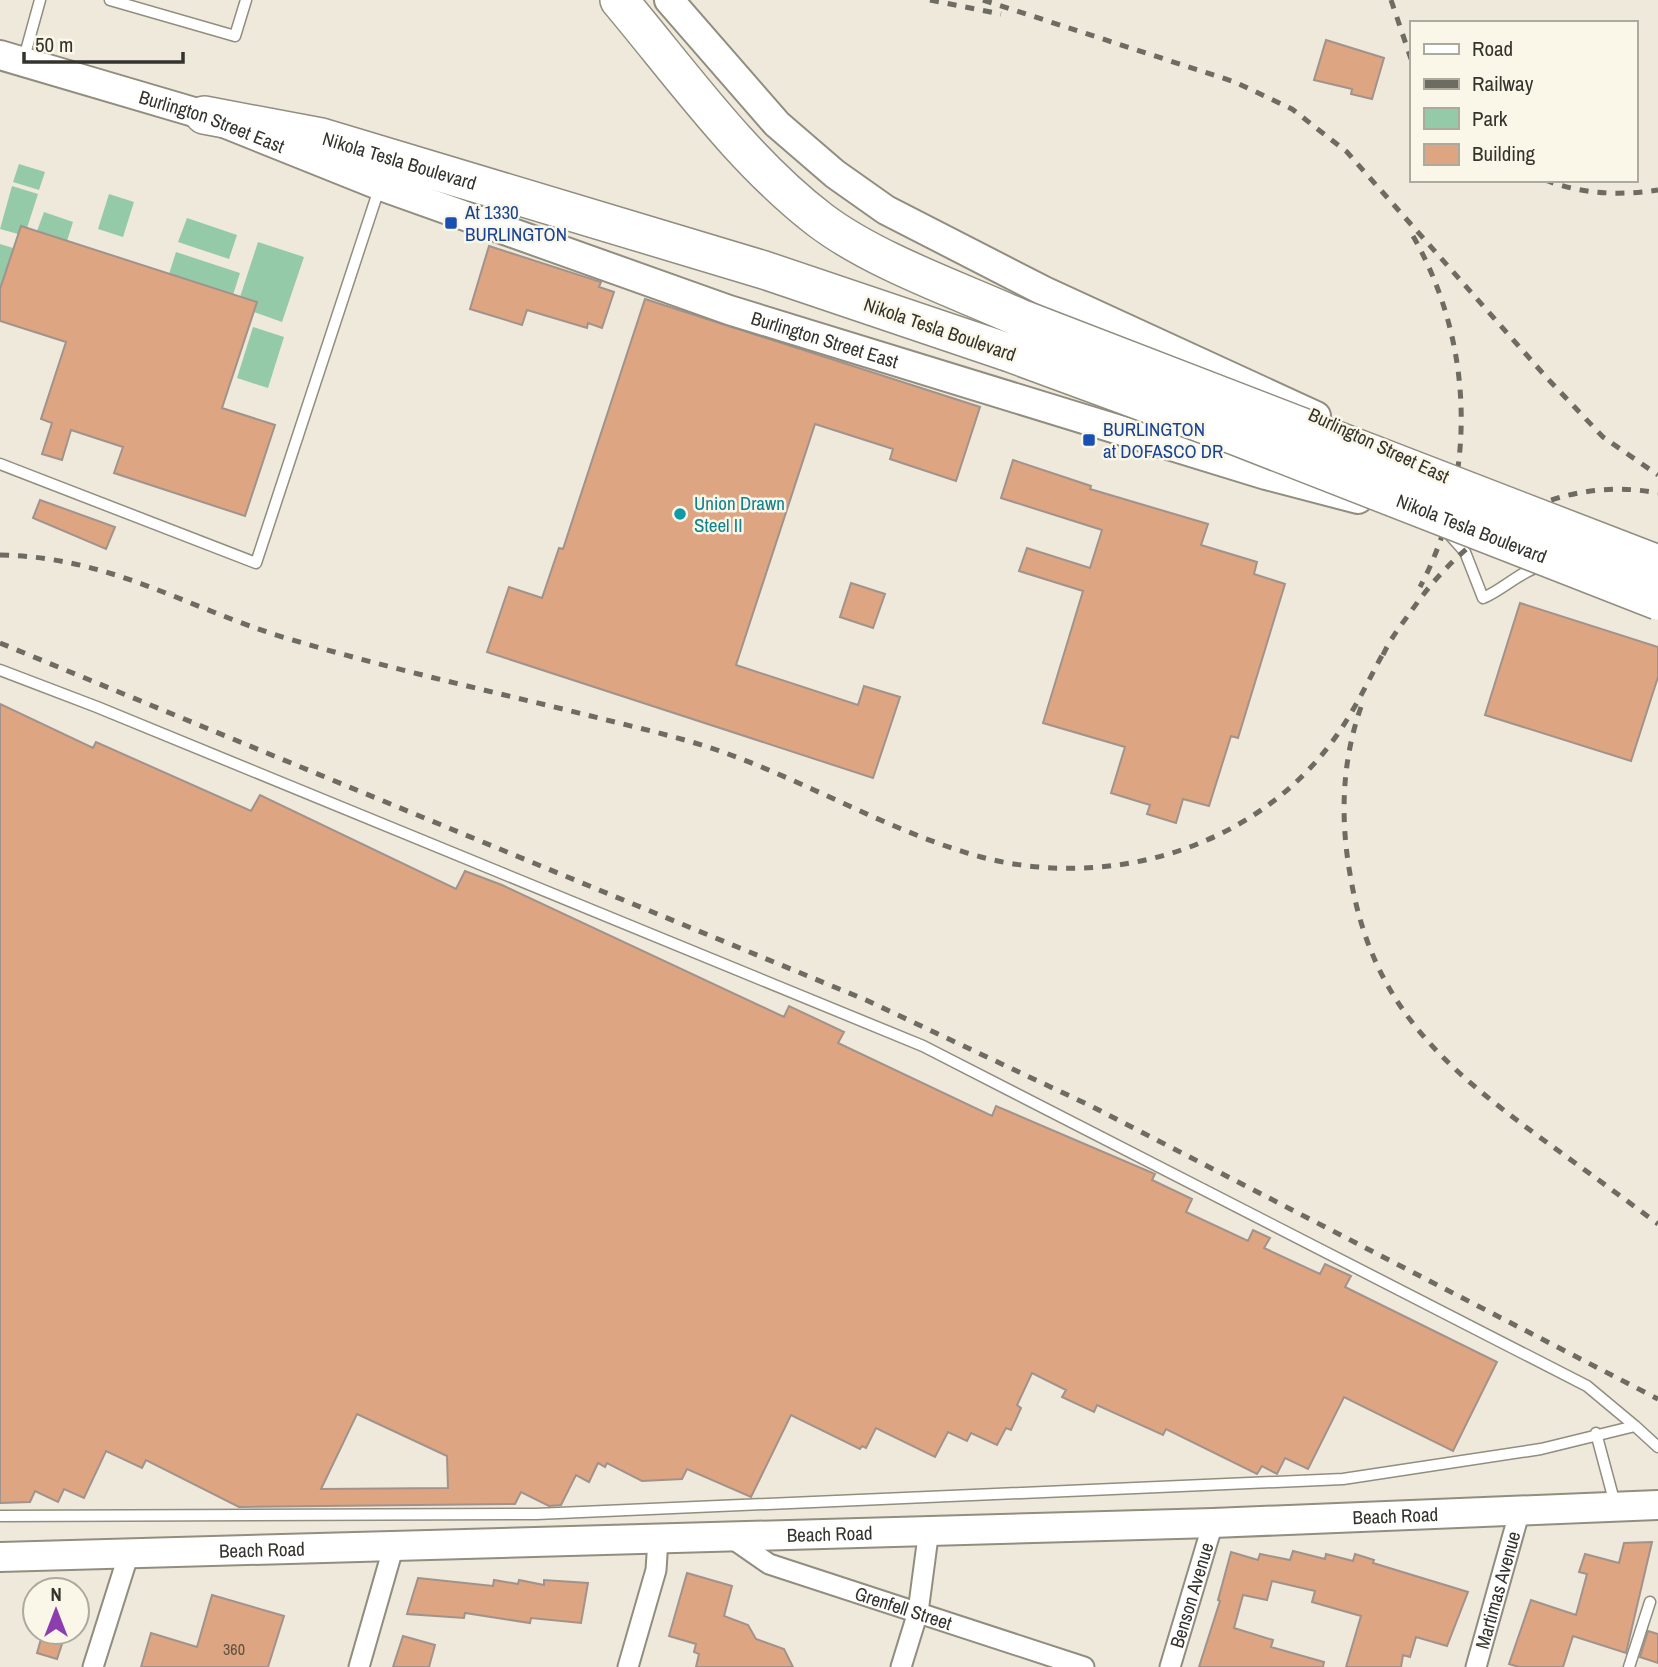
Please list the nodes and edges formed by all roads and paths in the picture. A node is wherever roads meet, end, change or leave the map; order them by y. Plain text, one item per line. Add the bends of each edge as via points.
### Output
1 (40, 0) edge
2 (110, 0) edge
3 (246, 0) edge
4 (620, 0) edge
5 (669, 0) edge
6 (11, 59) edge
7 (204, 115) junction
8 (380, 186) junction
9 (1181, 351) junction
10 (1168, 389) dead end
11 (1164, 402) dead end
12 (1155, 427) junction
13 (0, 464) edge
14 (1425, 516) junction
15 (1555, 563) junction
16 (1658, 566) edge
17 (1658, 602) edge
18 (0, 670) edge
19 (1635, 1426) junction
20 (1597, 1433) junction
21 (1658, 1447) edge
22 (1658, 1505) edge
23 (1615, 1506) junction
24 (1520, 1510) junction
25 (0, 1516) edge
26 (1213, 1524) junction
27 (929, 1529) junction
28 (730, 1536) junction
29 (658, 1539) junction
30 (394, 1545) junction
31 (129, 1553) junction
32 (0, 1558) edge
33 (1650, 1602) dead end
34 (918, 1612) junction
35 (93, 1667) edge
36 (359, 1667) edge
37 (628, 1667) edge
38 (901, 1667) edge
39 (1084, 1667) edge
40 (1170, 1667) edge
41 (1476, 1667) edge
42 (1629, 1667) edge

1 - 6 lane
2 - 3 lane via 235,36
4 - 16 highway, Nikola Tesla Boulevard, bridge via 769,174 821,220 898,265 1020,318
5 - 9 main road, Burlington Street East via 777,124 886,210 1044,291
6 - 7 main road, Burlington Street East
7 - 8 main road, Burlington Street East
7 - 17 highway, Nikola Tesla Boulevard, bridge via 333,141 764,270 1247,440
8 - 12 main road, Burlington Street East via 729,310
8 - 13 lane via 256,563
9 - 10 lane
9 - 16 main road, Burlington Street East via 1464,485
11 - 12 lane
12 - 14 main road, Burlington Street East via 1266,475
14 - 15 main road, Burlington Street East
14 - 15 lane via 1447,531 1465,552 1483,598 1515,577
15 - 17 main road, Burlington Street East
18 - 19 lane via 923,1046 1587,1386
19 - 20 lane
19 - 21 lane
20 - 23 lane
20 - 25 lane via 1541,1449 1343,1479 536,1514
22 - 23 main road, Beach Road
23 - 24 main road, Beach Road
24 - 26 main road, Beach Road
24 - 41 street, Martimas Avenue
26 - 27 main road, Beach Road
26 - 40 street, Benson Avenue
27 - 28 main road, Beach Road
27 - 34 street
28 - 29 main road, Beach Road
28 - 34 street, Grenfell Street via 769,1564
29 - 30 main road, Beach Road
29 - 37 street via 656,1570
30 - 31 main road, Beach Road
30 - 36 street
31 - 32 main road, Beach Road
31 - 35 street
33 - 42 lane
34 - 38 street
34 - 39 street, Grenfell Street

